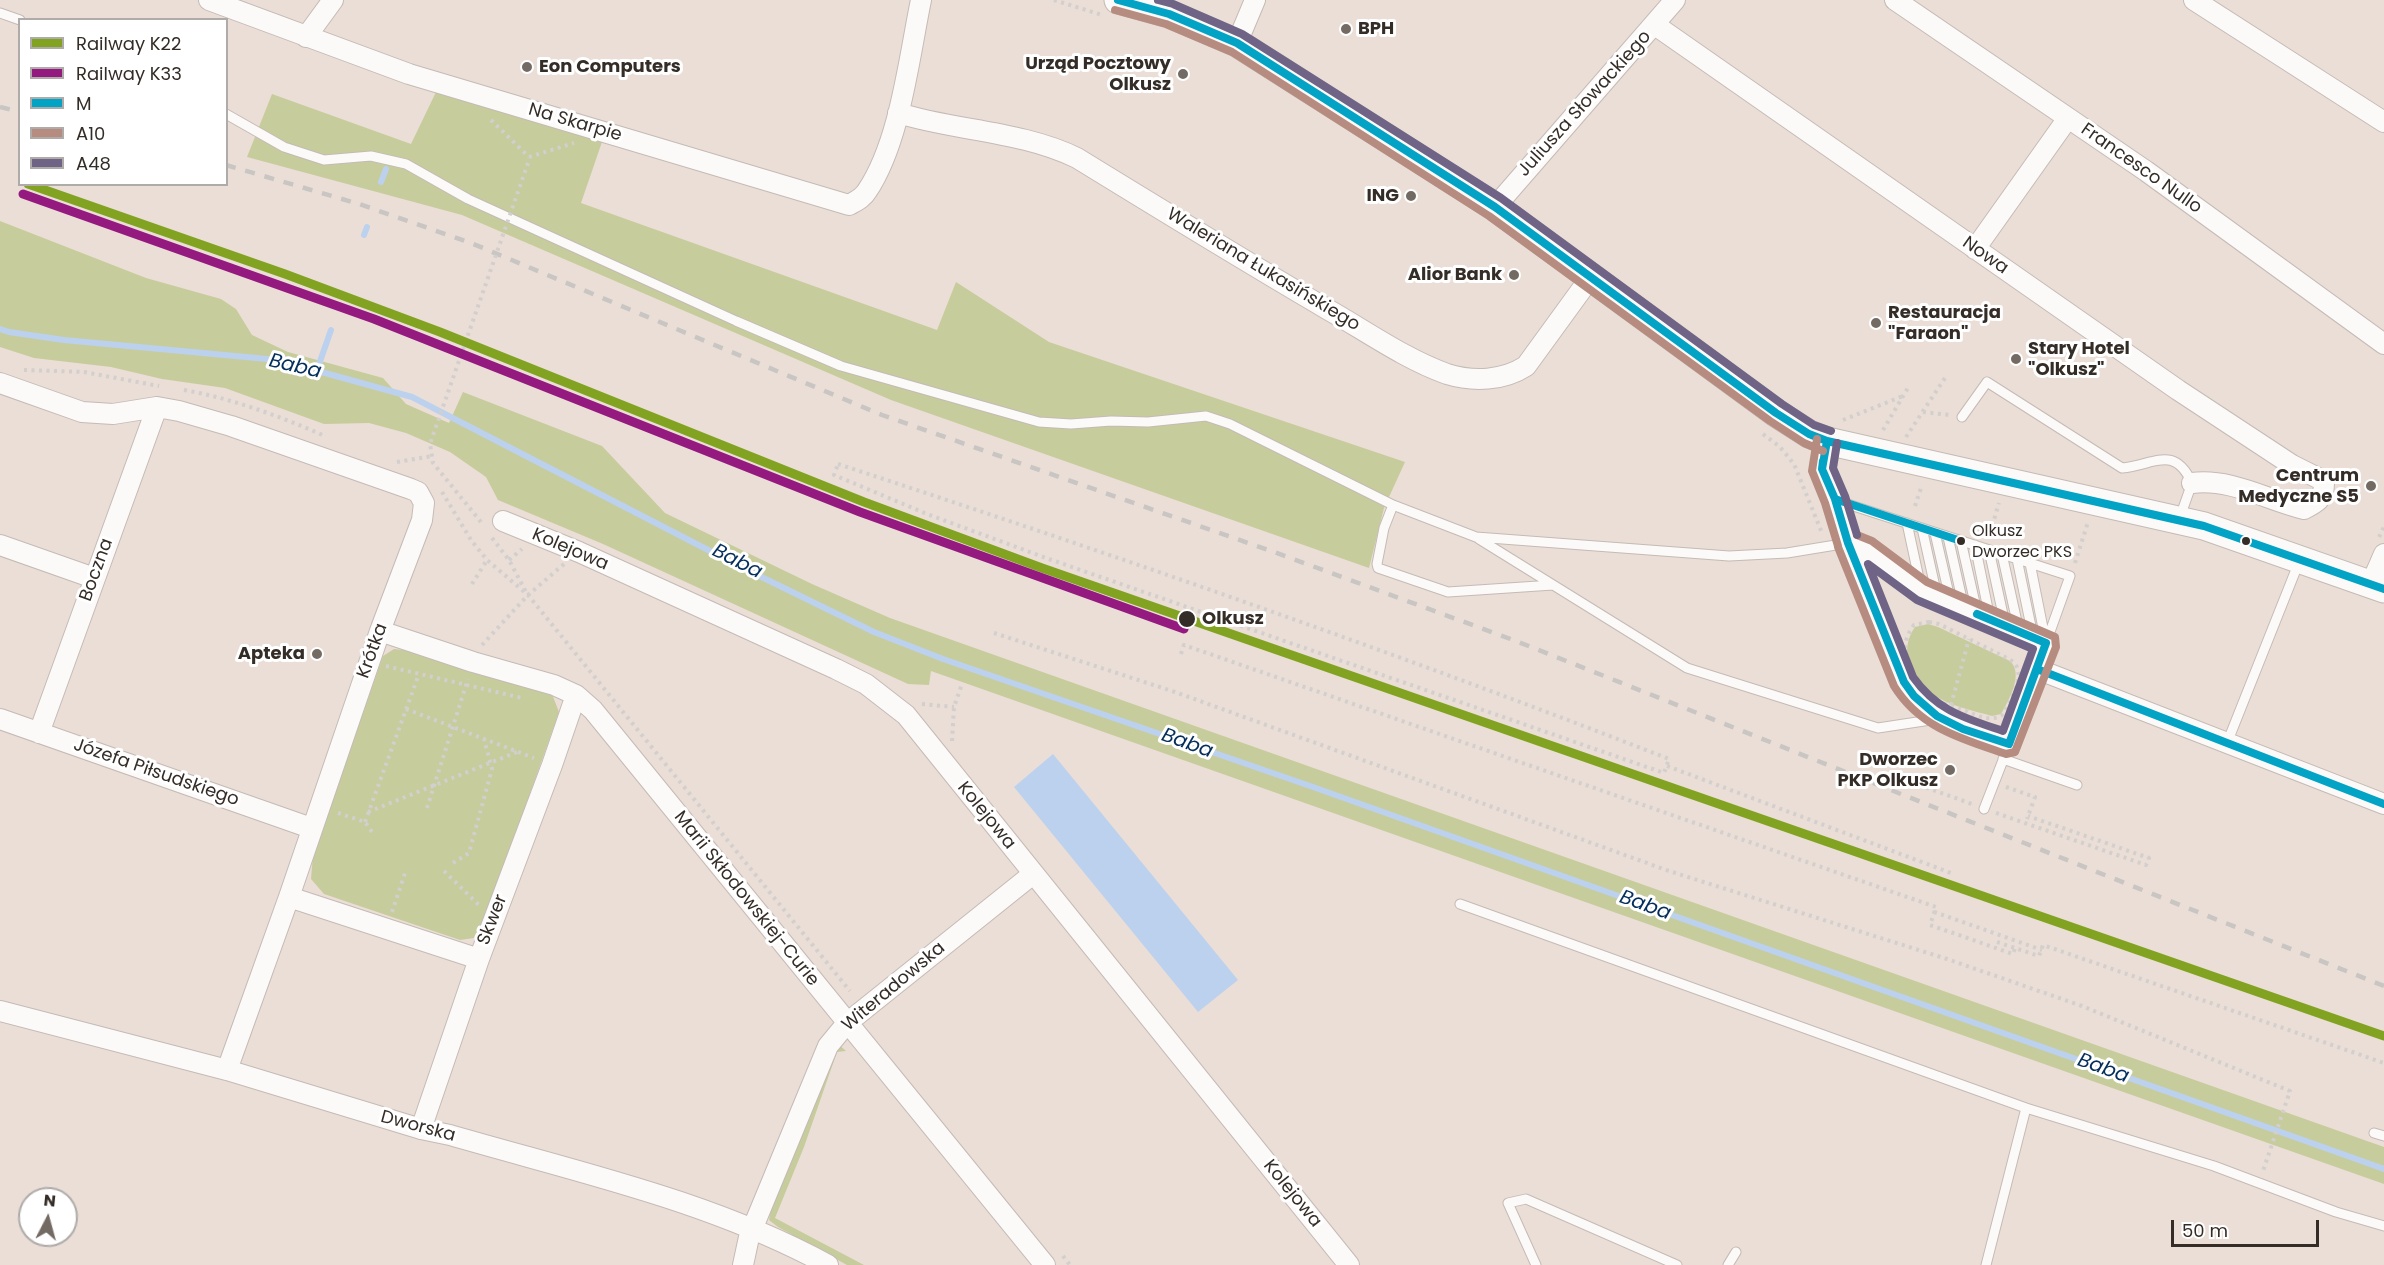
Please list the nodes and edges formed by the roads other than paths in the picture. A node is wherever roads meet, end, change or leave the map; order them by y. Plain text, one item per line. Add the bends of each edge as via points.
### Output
1 (209, 0) edge
2 (333, 0) edge
3 (921, 0) edge
4 (1118, 0) edge
5 (1255, 0) edge
6 (1675, 0) edge
7 (1895, 0) edge
8 (2194, 0) edge
9 (0, 13) edge
10 (18, 19) edge
11 (1655, 25) junction
12 (306, 37) junction
13 (1237, 43) junction
14 (228, 115) edge
15 (897, 117) junction
16 (2068, 118) junction
17 (2384, 122) edge
18 (1495, 207) junction
19 (1976, 249) junction
20 (1590, 278) junction
21 (2384, 344) edge
22 (0, 383) edge
23 (157, 407) junction
24 (1962, 417) road end
25 (1833, 431) junction
26 (2192, 483) junction
27 (1834, 499) junction
28 (1393, 505) junction
29 (2180, 520) junction
30 (502, 521) dead end
31 (1907, 523) junction
32 (1922, 528) junction
33 (1935, 532) junction
34 (1476, 537) junction
35 (1948, 537) junction
36 (1961, 541) junction
37 (1848, 543) junction
38 (0, 545) edge
39 (1975, 545) junction
40 (1989, 550) junction
41 (2002, 554) junction
42 (2384, 554) edge
43 (2017, 559) junction
44 (2300, 560) junction
45 (2030, 563) junction
46 (94, 578) junction
47 (1553, 585) junction
48 (2377, 587) edge
49 (1985, 617) junction
50 (380, 631) junction
51 (2037, 669) junction
52 (576, 695) junction
53 (1944, 712) junction
54 (0, 719) edge
55 (39, 733) junction
56 (2227, 743) junction
57 (2006, 751) junction
58 (2076, 785) dead end
59 (2384, 804) edge
60 (1984, 809) road end
61 (311, 828) junction
62 (1033, 874) junction
63 (289, 897) junction
64 (1460, 904) dead end
65 (479, 958) junction
66 (0, 1011) edge
67 (847, 1023) junction
68 (227, 1070) junction
69 (2026, 1108) junction
70 (420, 1129) junction
71 (2384, 1226) edge
72 (753, 1228) junction
73 (1736, 1252) dead end
74 (743, 1265) edge
75 (828, 1265) edge
76 (1045, 1265) edge
77 (1349, 1265) edge
78 (1536, 1265) edge
79 (1677, 1265) edge
80 (1728, 1265) edge
81 (1986, 1265) edge

1 - 12 street, Na Skarpie
2 - 12 street
3 - 15 street
4 - 13 street via 1169,14
5 - 13 street
6 - 11 street, Juliusza Słowackiego
7 - 16 street, Francesco Nullo
8 - 17 street
9 - 10 lane
11 - 18 street, Juliusza Słowackiego
11 - 19 street, Nowa
12 - 15 street, Na Skarpie via 409,74 849,205 867,192 885,158
13 - 18 street
14 - 28 lane via 284,147 324,160 371,156 406,164 468,199 841,366 1039,422 1148,422 1206,416 1230,424
15 - 20 street, Waleriana Łukasińskiego via 1057,147 1245,261 1413,358 1448,374 1494,378 1512,375 1526,366
16 - 19 street
16 - 21 street, Francesco Nullo
18 - 20 street
19 - 26 street, Nowa via 2178,390 2292,465 2320,479 2324,492 2319,501 2304,509 2228,484
20 - 25 street via 1809,434
22 - 23 street via 82,412 113,414
23 - 46 street, Boczna
23 - 50 street, Krótka via 231,426 418,492 424,504 422,520
24 - 26 lane via 1987,382 2122,468 2171,459 2186,469
25 - 27 street via 1822,469
25 - 29 street
26 - 29 lane
27 - 31 lane
27 - 37 street
28 - 34 lane
28 - 47 lane via 1384,528 1378,568 1448,592
29 - 44 street
30 - 62 street, Kolejowa via 579,552 866,684 906,715
31 - 32 lane
31 - 49 lane
32 - 33 lane
32 - 49 lane
33 - 35 lane
33 - 49 lane
34 - 37 lane via 1729,556 1787,553
34 - 47 lane
35 - 36 lane
35 - 49 lane
36 - 39 lane
36 - 49 lane
37 - 49 street via 1868,550
37 - 53 street via 1914,700
38 - 46 street
39 - 40 lane
39 - 49 lane
40 - 41 lane
40 - 49 lane
41 - 43 lane
41 - 49 lane
42 - 48 street
43 - 45 lane
43 - 49 lane
44 - 48 street
44 - 56 lane
45 - 49 lane
45 - 49 lane via 2070,576
46 - 55 street, Boczna
47 - 53 lane via 1687,668 1878,728
49 - 51 street
50 - 52 street, Marii Skłodowskiej-Curie
50 - 61 street, Krótka
51 - 56 street
51 - 57 street
52 - 65 street, Skwer
52 - 67 street, Marii Skłodowskiej-Curie via 614,735
53 - 57 street
54 - 55 street, Józefa Piłsudskiego
55 - 61 street, Józefa Piłsudskiego
56 - 59 street
57 - 58 lane
57 - 60 lane
61 - 63 street, Krótka
62 - 67 street, Witeradowska
62 - 77 street, Kolejowa
63 - 65 street, Skwer
63 - 68 street, Krótka
64 - 69 lane
65 - 70 street
66 - 68 street, Dworska
67 - 72 street, Witeradowska via 828,1046
67 - 76 street, Marii Skłodowskiej-Curie
68 - 70 street, Dworska
69 - 71 lane via 2214,1166
69 - 81 lane
70 - 72 street, Dworska via 645,1192
72 - 74 street, Witeradowska
72 - 75 street, Dworska
73 - 80 lane
78 - 79 lane via 1508,1203 1526,1199

